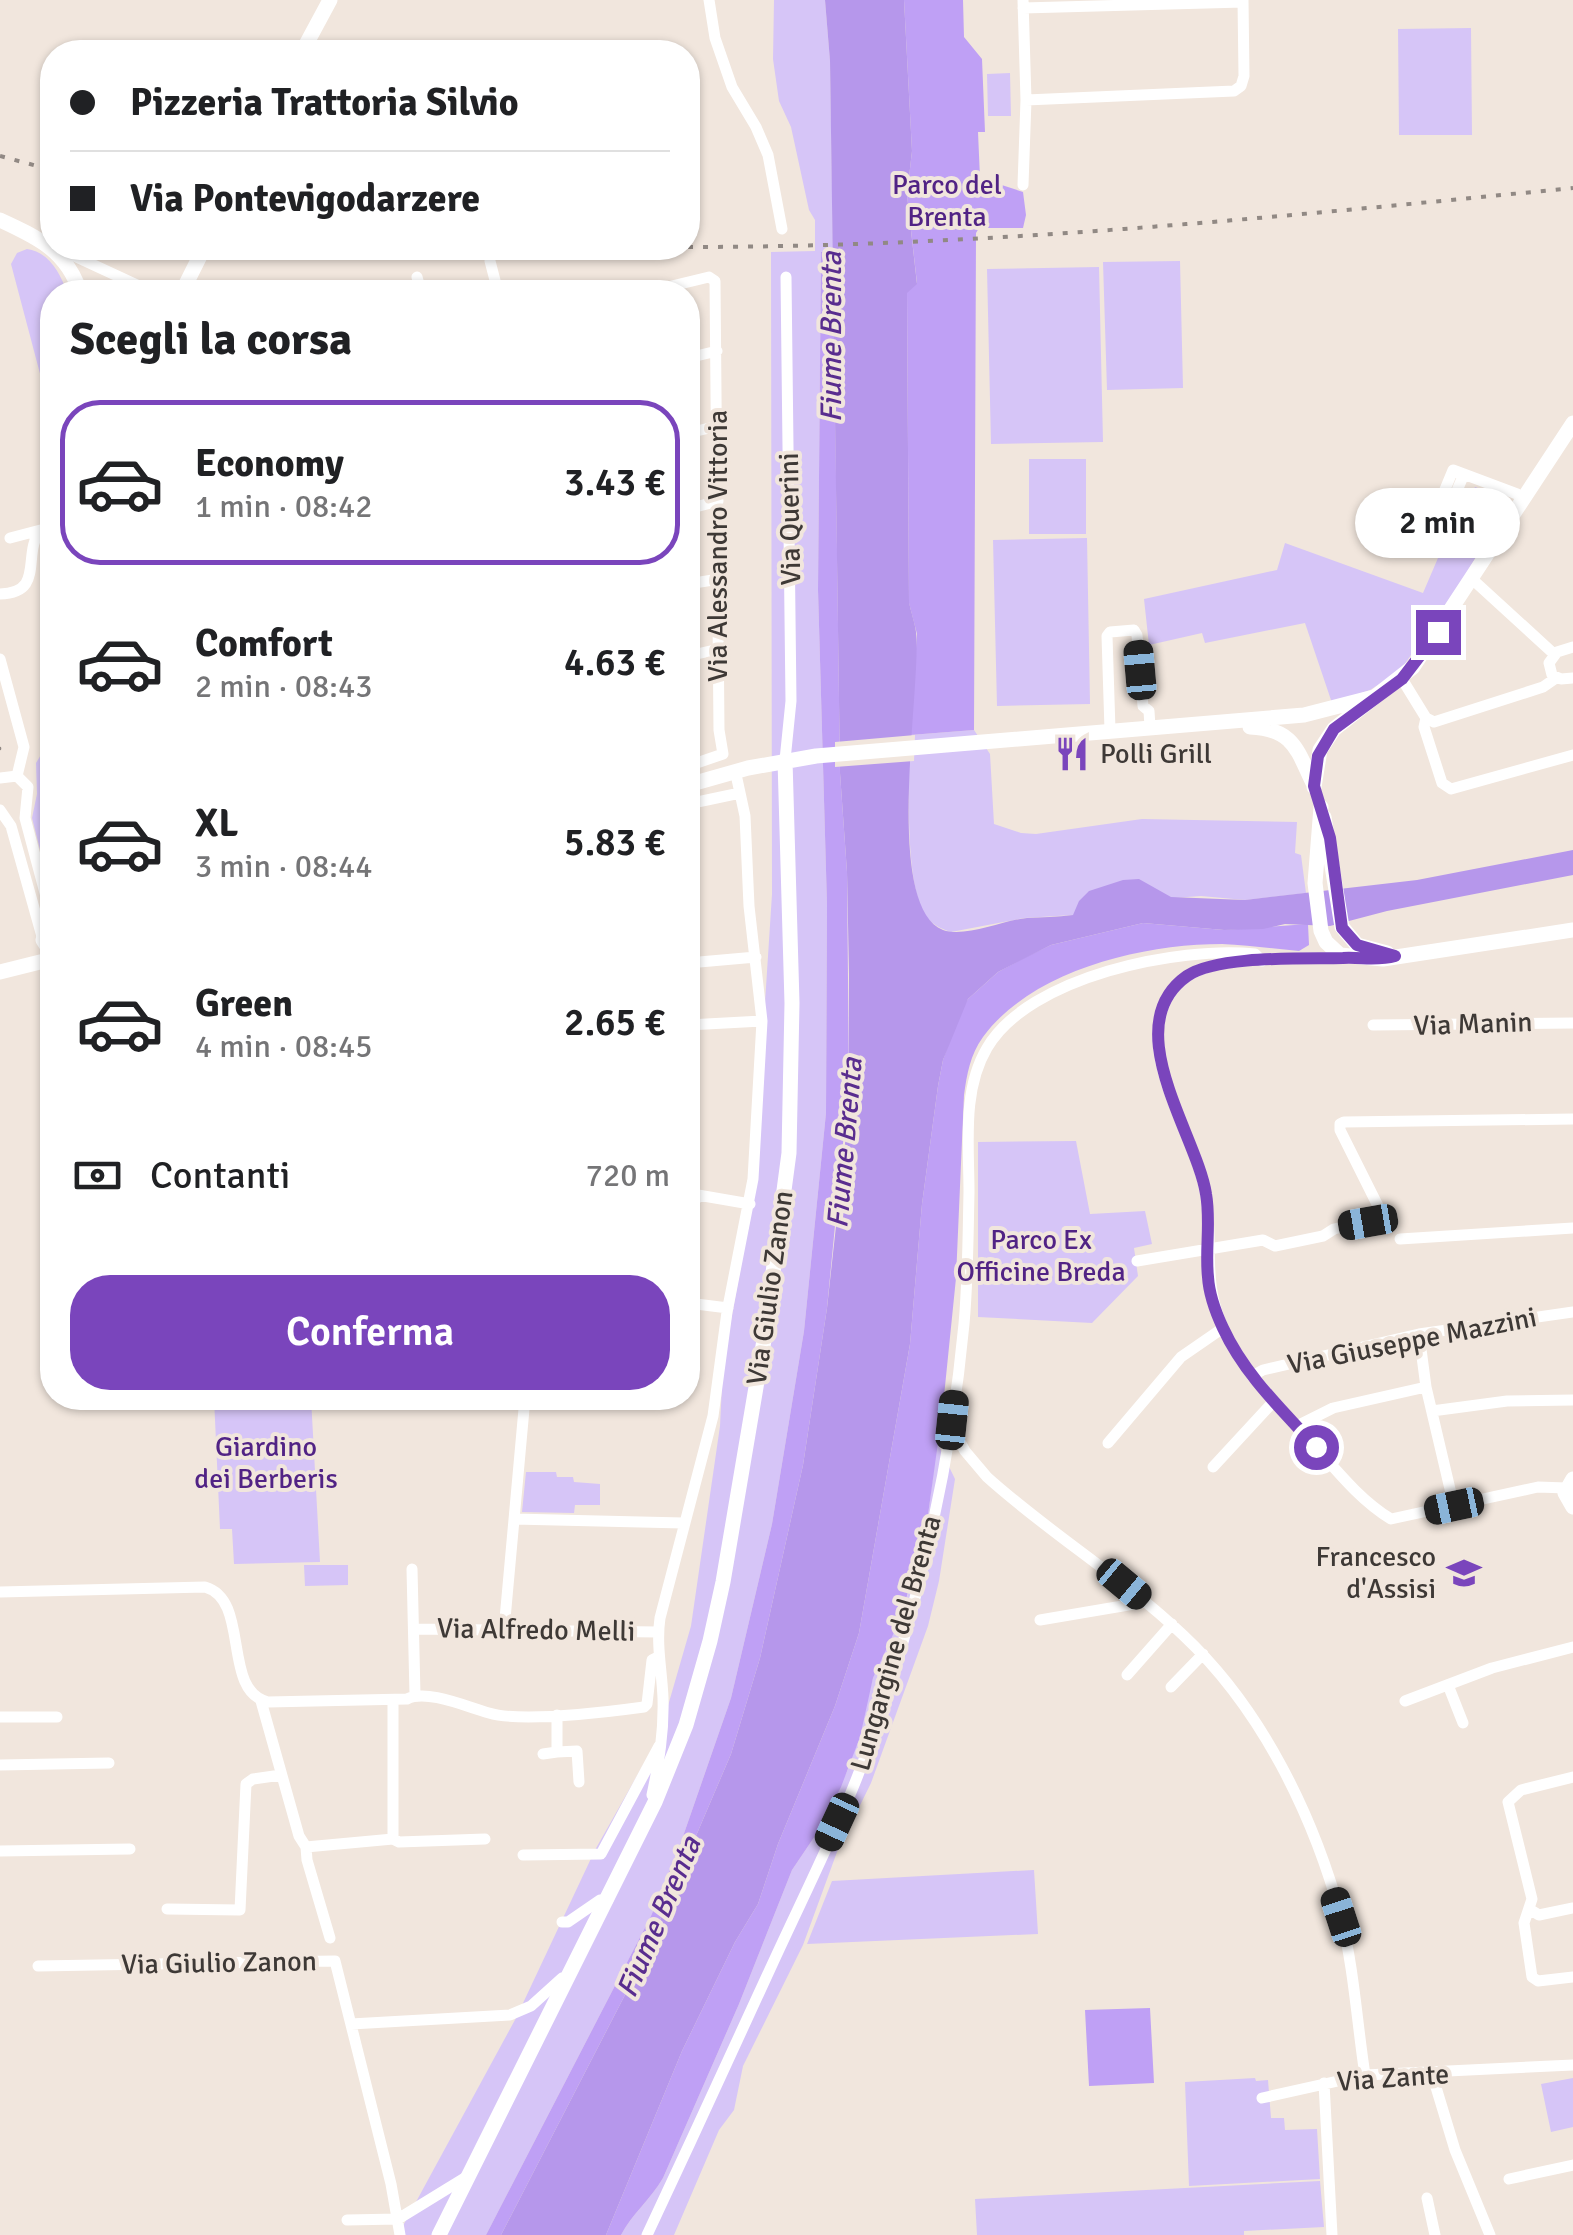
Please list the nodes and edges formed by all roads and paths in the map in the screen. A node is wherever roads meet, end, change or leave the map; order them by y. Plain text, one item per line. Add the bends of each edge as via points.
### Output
1 (330, 0) edge
2 (709, 0) edge
3 (1242, 1) edge
4 (1023, 4) edge
5 (308, 40) edge
6 (1026, 100) junction
7 (1023, 185) dead end
8 (0, 220) edge
9 (782, 229) dead end
10 (40, 240) edge
11 (83, 260) edge
12 (490, 261) dead end
13 (417, 277) dead end
14 (786, 277) dead end
15 (126, 280) edge
16 (418, 280) edge
17 (495, 280) edge
18 (700, 280) edge
19 (717, 350) junction
20 (700, 355) edge
21 (718, 426) junction
22 (700, 430) edge
23 (1571, 431) edge
24 (1464, 474) junction
25 (1528, 493) junction
26 (718, 501) junction
27 (700, 506) edge
28 (40, 530) edge
29 (40, 533) edge
30 (5, 538) edge
31 (30, 556) junction
32 (718, 579) junction
33 (1472, 579) junction
34 (700, 582) edge
35 (0, 594) edge
36 (1573, 646) edge
37 (719, 649) junction
38 (700, 653) edge
39 (1554, 654) junction
40 (0, 659) edge
41 (1556, 678) junction
42 (1573, 678) edge
43 (1402, 679) junction
44 (1374, 698) junction
45 (1308, 715) junction
46 (1426, 718) junction
47 (1234, 721) junction
48 (1150, 727) junction
49 (1250, 727) junction
50 (1110, 730) junction
51 (1324, 744) junction
52 (1295, 745) junction
53 (723, 754) junction
54 (1573, 755) edge
55 (792, 759) junction
56 (700, 762) edge
57 (732, 765) dead end
58 (17, 776) junction
59 (0, 778) edge
60 (736, 778) dead end
61 (700, 782) edge
62 (1314, 786) junction
63 (740, 794) junction
64 (718, 800) junction
65 (700, 802) edge
66 (28, 803) junction
67 (1321, 807) junction
68 (1, 811) edge
69 (744, 816) junction
70 (1319, 829) junction
71 (40, 876) edge
72 (40, 922) edge
73 (1573, 930) edge
74 (1324, 936) junction
75 (1395, 956) junction
76 (756, 957) junction
77 (1347, 957) junction
78 (1319, 959) junction
79 (1262, 960) junction
80 (40, 961) edge
81 (700, 962) edge
82 (0, 972) edge
83 (762, 1021) junction
84 (1573, 1022) edge
85 (700, 1024) edge
86 (1373, 1025) dead end
87 (1573, 1118) edge
88 (700, 1196) edge
89 (750, 1204) junction
90 (1573, 1228) edge
91 (1400, 1239) dead end
92 (1208, 1248) junction
93 (1137, 1261) dead end
94 (700, 1304) edge
95 (728, 1308) junction
96 (1573, 1312) edge
97 (1223, 1328) junction
98 (1419, 1334) junction
99 (1252, 1376) junction
100 (1426, 1387) junction
101 (1573, 1400) edge
102 (1274, 1401) junction
103 (524, 1410) edge
104 (1432, 1411) junction
105 (1297, 1426) junction
106 (953, 1430) junction
107 (1108, 1443) dead end
108 (1212, 1467) dead end
109 (1570, 1483) edge
110 (1454, 1506) junction
111 (1572, 1509) edge
112 (514, 1520) junction
113 (683, 1523) junction
114 (412, 1569) dead end
115 (0, 1592) edge
116 (1146, 1602) junction
117 (1040, 1620) dead end
118 (1172, 1624) junction
119 (414, 1629) junction
120 (504, 1630) junction
121 (658, 1632) junction
122 (1573, 1647) edge
123 (1203, 1654) junction
124 (658, 1657) junction
125 (1127, 1676) dead end
126 (1448, 1684) junction
127 (1171, 1686) dead end
128 (415, 1695) junction
129 (393, 1700) junction
130 (261, 1701) junction
131 (1405, 1701) dead end
132 (557, 1715) junction
133 (57, 1716) dead end
134 (0, 1717) edge
135 (1464, 1723) dead end
136 (663, 1741) junction
137 (109, 1763) dead end
138 (0, 1765) edge
139 (281, 1776) junction
140 (1573, 1777) edge
141 (578, 1782) dead end
142 (655, 1802) junction
143 (485, 1838) dead end
144 (393, 1839) junction
145 (306, 1846) junction
146 (130, 1849) dead end
147 (0, 1851) edge
148 (523, 1856) dead end
149 (608, 1900) junction
150 (1573, 1908) edge
151 (167, 1910) dead end
152 (1529, 1910) junction
153 (562, 1922) dead end
154 (330, 1938) dead end
155 (38, 1966) dead end
156 (1573, 1977) edge
157 (568, 1978) junction
158 (351, 2024) junction
159 (1573, 2066) edge
160 (1432, 2074) junction
161 (1365, 2076) junction
162 (1324, 2083) junction
163 (1262, 2098) dead end
164 (1573, 2165) edge
165 (468, 2176) junction
166 (1508, 2178) dead end
167 (1426, 2198) dead end
168 (398, 2219) junction
169 (347, 2220) dead end
170 (400, 2235) edge
171 (438, 2235) edge
172 (647, 2235) edge
173 (1332, 2235) edge
174 (1435, 2235) edge
175 (1490, 2235) edge

1 - 5 main road
2 - 9 street via 732,87 768,155
3 - 4 street
3 - 6 street via 1244,76 1234,91
4 - 6 street
6 - 7 street
8 - 10 main road
11 - 15 street
12 - 17 street
13 - 16 street
14 - 55 street, Via Querini
18 - 19 street, Via Alessandro Vittoria via 714,277
19 - 20 street
19 - 21 street, Via Alessandro Vittoria
21 - 22 street
21 - 26 street, Via Alessandro Vittoria
23 - 25 main road
24 - 24 street via 1453,470 1429,528 1439,532
24 - 25 street
25 - 33 main road
26 - 27 street
26 - 32 street, Via Alessandro Vittoria
28 - 30 street
29 - 31 street
30 - 31 street
31 - 35 street via 26,583
32 - 34 street
32 - 37 street, Via Alessandro Vittoria
33 - 39 street
33 - 43 main road
36 - 39 street
37 - 38 street
37 - 53 street, Via Alessandro Vittoria
39 - 41 street via 1548,663
40 - 58 street via 24,747
41 - 42 street
41 - 46 street via 1434,722
43 - 44 main road
43 - 46 street
44 - 45 main road
44 - 51 main road
45 - 47 main road
45 - 51 main road via 1325,722
45 - 52 main road via 1294,722
46 - 54 street via 1442,783 1451,788
47 - 48 main road
47 - 49 main road
48 - 50 main road
48 - 50 street via 1134,630 1107,636
49 - 52 main road via 1272,730
49 - 70 main road via 1280,744 1300,768
50 - 55 main road
51 - 52 main road via 1308,753
51 - 62 main road
52 - 62 main road
53 - 56 street
53 - 57 street
55 - 61 main road
55 - 142 main road, Via Giulio Zanon via 792,1102 784,1204 723,1582 695,1695
58 - 59 street
58 - 66 street via 28,787
60 - 63 street, Via Giulio Zanon
62 - 67 main road
63 - 64 street
63 - 69 street, Via Giulio Zanon
64 - 65 street
64 - 69 street
66 - 68 street via 18,812
66 - 71 street via 26,823
67 - 70 main road
67 - 75 main road via 1342,928 1357,945
68 - 72 street
69 - 76 street, Via Giulio Zanon
70 - 74 main road via 1315,883
73 - 75 main road
74 - 77 main road
74 - 78 street
75 - 77 main road
76 - 81 street
76 - 83 street, Via Giulio Zanon
77 - 78 street
78 - 79 street
79 - 92 street via 1196,970 1168,995 1161,1015 1163,1073 1202,1174
79 - 106 street, Lungargine del Brenta via 1230,951 1107,970 1048,996 989,1044 969,1114 968,1241
80 - 82 main road
83 - 85 street
83 - 89 street, Via Giulio Zanon
84 - 86 street, Via Manin
87 - 92 street via 1344,1122 1340,1130 1380,1210 1377,1219 1275,1246 1263,1240
88 - 89 street, Via Giulio Zanon
89 - 95 street, Via Giulio Zanon
90 - 91 street
92 - 93 street
92 - 97 street via 1208,1281
94 - 95 street
95 - 113 street, Via Giulio Zanon via 714,1416
96 - 98 street, Via Giuseppe Mazzini
97 - 99 street
97 - 107 street via 1181,1357
98 - 99 street, Via Giuseppe Mazzini
98 - 100 street
99 - 102 street
100 - 104 street
100 - 105 street via 1333,1408
101 - 104 street
102 - 105 street
102 - 108 street
103 - 112 street
104 - 110 street
105 - 110 street via 1390,1519
106 - 116 street via 991,1480
106 - 172 street, Lungargine del Brenta via 892,1679 852,1790
109 - 110 street
109 - 111 main road
112 - 113 street
112 - 120 street
113 - 121 street, Via Giulio Zanon
114 - 119 street
115 - 130 street via 215,1590 227,1608 246,1683
116 - 117 street
116 - 118 street
118 - 123 street
118 - 125 street
119 - 120 street, Via Alfredo Melli
119 - 128 street
120 - 121 street, Via Alfredo Melli
121 - 124 street, Via Giulio Zanon
122 - 126 street
123 - 127 street
123 - 161 street via 1261,1731 1324,1868 1346,1942
124 - 132 street via 644,1708
124 - 136 street, Via Giulio Zanon
126 - 131 street
126 - 135 street
128 - 129 street
128 - 132 street via 502,1716
129 - 130 street
129 - 144 street
130 - 139 street
132 - 141 street via 550,1753 577,1750
133 - 134 street
136 - 142 street, Via Giulio Zanon
136 - 148 street via 601,1854
137 - 138 street
139 - 145 street
139 - 151 street via 246,1784 240,1910
140 - 152 street via 1521,1790 1508,1802 1532,1899
142 - 149 main road, Via Giulio Zanon
143 - 144 street
144 - 145 street
145 - 154 street
146 - 147 street
149 - 153 street
149 - 157 main road, Via Giulio Zanon
150 - 152 street via 1540,1915
152 - 156 street via 1524,1923 1534,1980
155 - 158 street, Via Giulio Zanon via 332,1960
157 - 158 street, Via Giulio Zanon via 514,2014
157 - 165 main road, Via Giulio Zanon
158 - 168 street, Via Giulio Zanon
159 - 160 street, Via Zante
160 - 161 street, Via Zante
160 - 175 street
161 - 162 street, Via Zante
162 - 163 street, Via Zante
162 - 173 street
164 - 166 street
165 - 168 street
165 - 171 main road, Via Giulio Zanon
167 - 174 street
168 - 169 street
168 - 170 street, Via Giulio Zanon

